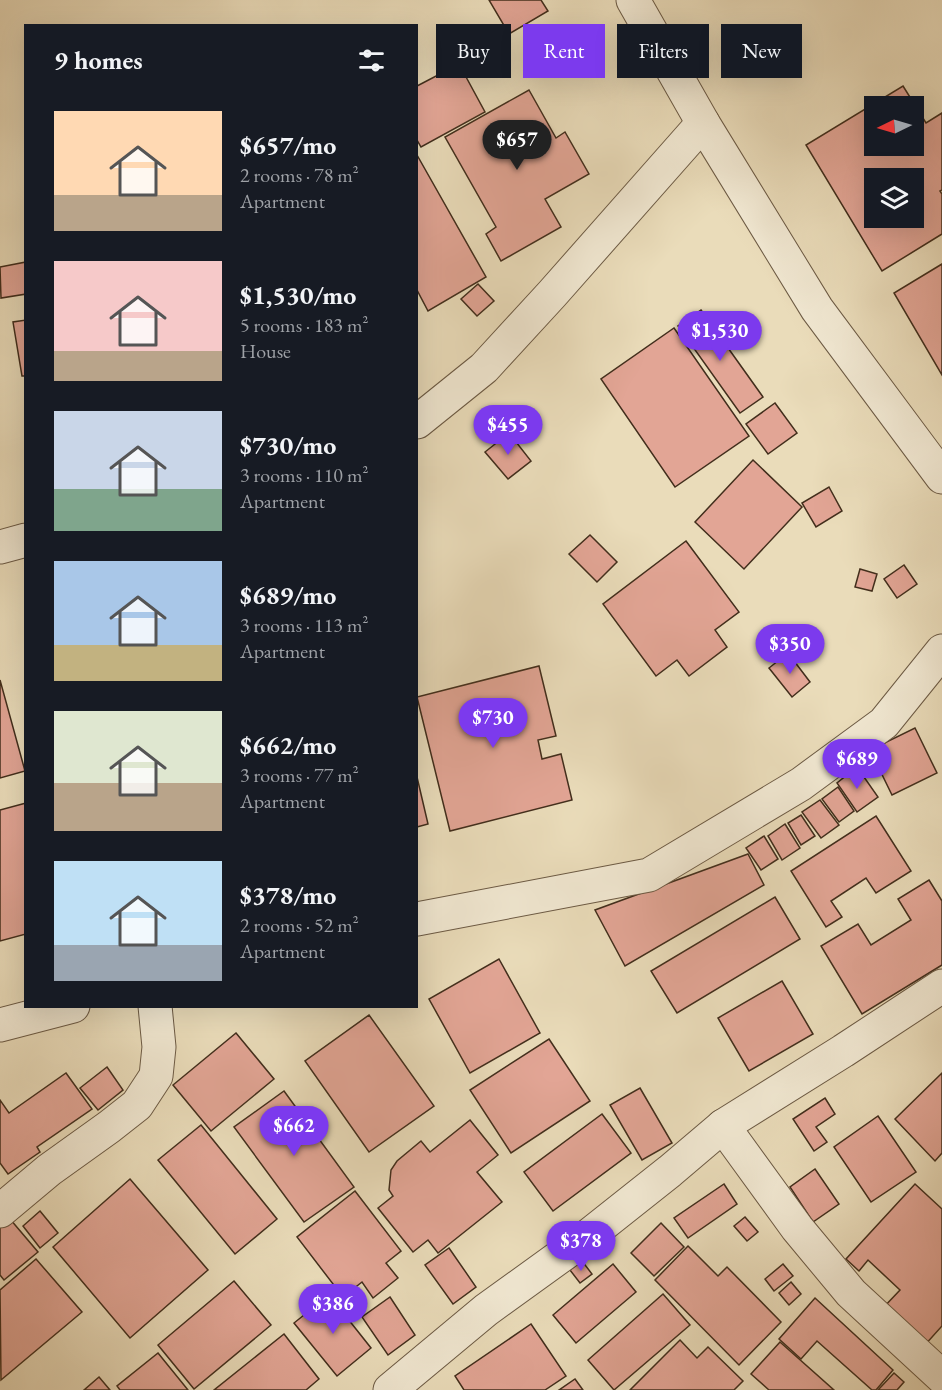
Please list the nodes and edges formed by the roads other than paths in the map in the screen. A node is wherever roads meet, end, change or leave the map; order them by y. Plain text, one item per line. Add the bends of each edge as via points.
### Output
1 (633, 0) edge
2 (702, 123) junction
3 (418, 421) edge
4 (942, 477) edge
5 (24, 541) edge
6 (0, 547) edge
7 (942, 651) edge
8 (418, 919) edge
9 (941, 989) edge
10 (65, 1008) edge
11 (155, 1008) edge
12 (0, 1025) edge
13 (723, 1126) junction
14 (0, 1211) edge
15 (942, 1377) edge
16 (390, 1390) edge

1 - 2 street
2 - 3 street via 483,368
2 - 4 street via 817,309
5 - 6 street
7 - 8 street via 884,723 801,784 649,875
9 - 13 street
10 - 12 street
11 - 14 street via 159,1047 156,1076 137,1105
13 - 15 street via 796,1228 851,1293
13 - 16 street

